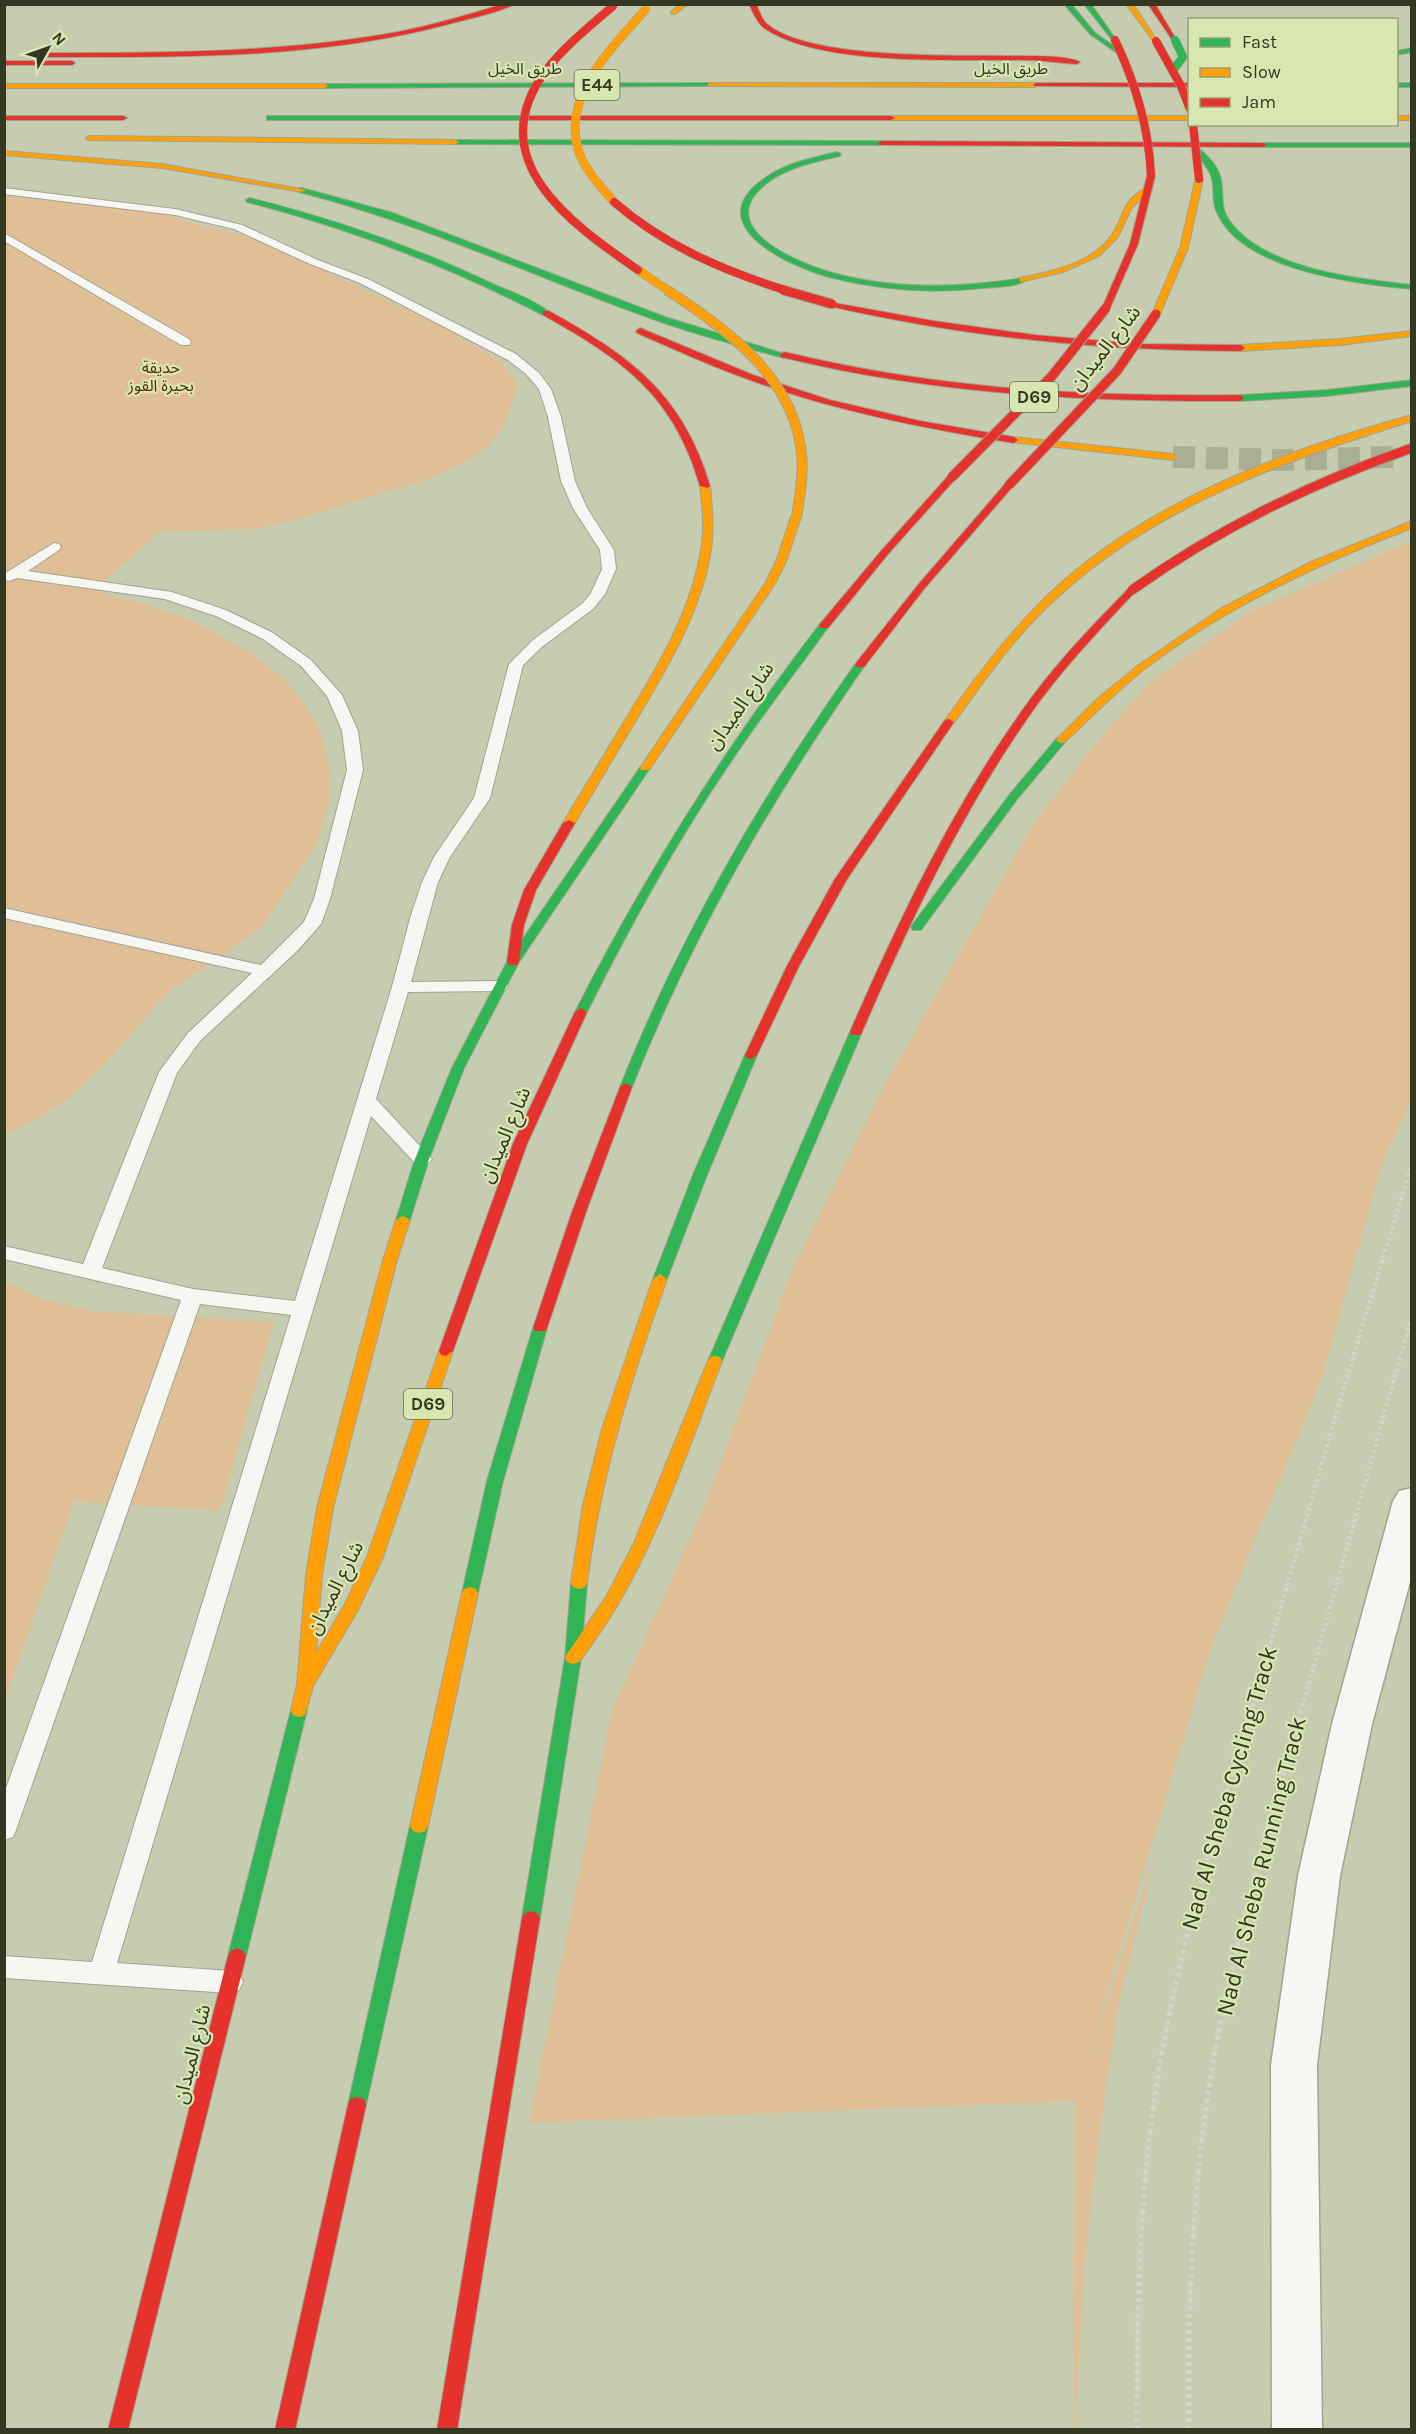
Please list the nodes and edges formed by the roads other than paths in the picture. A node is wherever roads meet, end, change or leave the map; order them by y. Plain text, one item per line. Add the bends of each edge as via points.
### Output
1 (501, 4) edge
2 (512, 4) edge
3 (685, 4) edge
4 (752, 4) edge
5 (1066, 4) edge
6 (1088, 4) edge
7 (1129, 4) edge
8 (1151, 4) edge
9 (614, 5) edge
10 (648, 7) edge
11 (660, 23) dead end
12 (38, 46) dead end
13 (629, 50) dead end
14 (4, 56) edge
15 (1117, 58) junction
16 (1188, 62) edge
17 (4, 63) edge
18 (286, 63) dead end
19 (534, 63) dead end
20 (616, 63) dead end
21 (829, 63) dead end
22 (595, 69) junction
23 (1173, 70) junction
24 (1188, 85) edge
25 (4, 86) edge
26 (1188, 104) edge
27 (4, 118) edge
28 (134, 118) dead end
29 (252, 118) dead end
30 (1188, 118) edge
31 (1193, 126) edge
32 (76, 138) dead end
33 (1001, 143) junction
34 (1282, 145) junction
35 (1412, 145) edge
36 (1198, 152) junction
37 (1412, 152) edge
38 (4, 153) edge
39 (4, 166) edge
40 (116, 177) dead end
41 (1150, 183) junction
42 (4, 191) edge
43 (236, 197) dead end
44 (417, 223) junction
45 (4, 236) edge
46 (1412, 287) edge
47 (585, 305) dead end
48 (631, 326) dead end
49 (1412, 333) edge
50 (185, 342) dead end
51 (1412, 382) edge
52 (1406, 420) edge
53 (1412, 448) edge
54 (1173, 457) tunnel mouth
55 (1412, 524) edge
56 (54, 547) dead end
57 (9, 577) edge
58 (4, 912) edge
59 (513, 962) junction
60 (266, 971) junction
61 (883, 971) junction
62 (499, 986) junction
63 (401, 987) junction
64 (366, 1099) junction
65 (422, 1159) junction
66 (4, 1252) edge
67 (90, 1272) junction
68 (193, 1296) junction
69 (302, 1309) junction
70 (1412, 1501) edge
71 (573, 1658) junction
72 (305, 1684) junction
73 (4, 1830) edge
74 (4, 1967) edge
75 (102, 1973) junction
76 (230, 1982) junction
77 (118, 2430) edge
78 (285, 2430) edge
79 (447, 2430) edge
80 (1297, 2430) edge

1 - 12 main road via 432,21 299,40 228,45
2 - 14 main road via 423,29 290,48 165,55
3 - 11 main road
4 - 21 main road via 758,19 776,32 831,50 893,57 1025,58 1083,63
5 - 15 main road
6 - 15 main road, شارع الميدان / D69, bridge via 1115,40
7 - 23 main road, bridge
8 - 23 main road, bridge via 1184,57
9 - 59 main road, bridge via 553,64 531,93 522,125 525,159 543,193 576,227 716,322 771,375 795,417 804,464 803,489 771,582
10 - 22 main road, bridge
13 - 22 main road
15 - 16 main road via 1150,63
15 - 41 main road, شارع الميدان / D69, bridge via 1143,101 1149,127
17 - 18 main road
19 - 20 main road
22 - 49 main road, bridge via 576,109 576,137 586,166 607,196 642,226 692,255 756,281 832,304 960,330 1052,341 1146,347 1284,346
23 - 26 main road, bridge
24 - 25 main road, طريق الخيل / E44
27 - 28 main road
29 - 30 main road, E44
31 - 36 main road, شارع الميدان / D69, bridge
32 - 33 main road via 423,143
33 - 34 main road
33 - 41 main road via 852,152 796,165 769,178 750,194 745,203 744,222 758,241 770,249 825,272 898,285 979,286 1038,277 1084,260 1108,244 1126,204
34 - 35 main road
34 - 37 main road
36 - 46 main road via 1216,169 1225,222 1242,238 1288,262 1331,275
36 - 78 main road, شارع الميدان / D69, bridge via 1199,179 1191,234 1156,314 1117,371 1009,485 869,653 758,822 684,956 648,1031 570,1236 529,1359 495,1481
38 - 44 main road via 132,162 217,173 341,199
39 - 40 main road
41 - 72 main road, شارع الميدان / D69, bridge via 1130,260 1085,339 1039,393 952,477 853,588 754,718 698,802 614,946 521,1144 375,1557 345,1619
42 - 63 lane via 175,212 249,231 363,281 498,349 532,372 544,388 556,420 563,466 580,510 606,544 611,561 607,579 599,594 572,619 526,651 516,664 482,798 430,882
43 - 59 main road via 382,240 555,318 641,375 674,413 696,452 708,494 709,521 704,559 690,606 645,696 530,890 518,925
44 - 47 main road
44 - 51 main road via 681,326 767,351 864,372 968,387 1100,397 1241,397
45 - 50 lane
48 - 54 main road via 759,381 885,417 1022,442
52 - 71 main road via 1309,449 1224,484 1147,525 1079,574 1041,608 985,671 840,880 746,1066 655,1292 593,1489 578,1574
53 - 61 main road, bridge via 1319,480 1264,505 1194,544 1132,590 1081,643 999,752 945,840
55 - 61 main road via 1329,555 1247,594 1172,641 1105,694 1046,755
56 - 57 lane
57 - 60 lane via 167,596 221,613 268,636 306,663 334,695 350,731 355,770 346,811 312,924
58 - 60 lane
59 - 62 main road
60 - 67 lane via 194,1037 168,1072
61 - 71 main road via 717,1355 655,1514 615,1595
62 - 63 lane
62 - 65 main road via 458,1068
63 - 64 lane
64 - 65 lane
64 - 69 lane
65 - 72 main road via 390,1260 325,1508
66 - 67 lane
67 - 68 lane
68 - 69 lane
68 - 73 lane
69 - 75 lane
70 - 80 street via 1352,1724 1319,1876 1294,2065
71 - 79 main road
72 - 76 main road, شارع الميدان / D69
74 - 75 lane
75 - 76 lane
76 - 77 main road, شارع الميدان / D69

